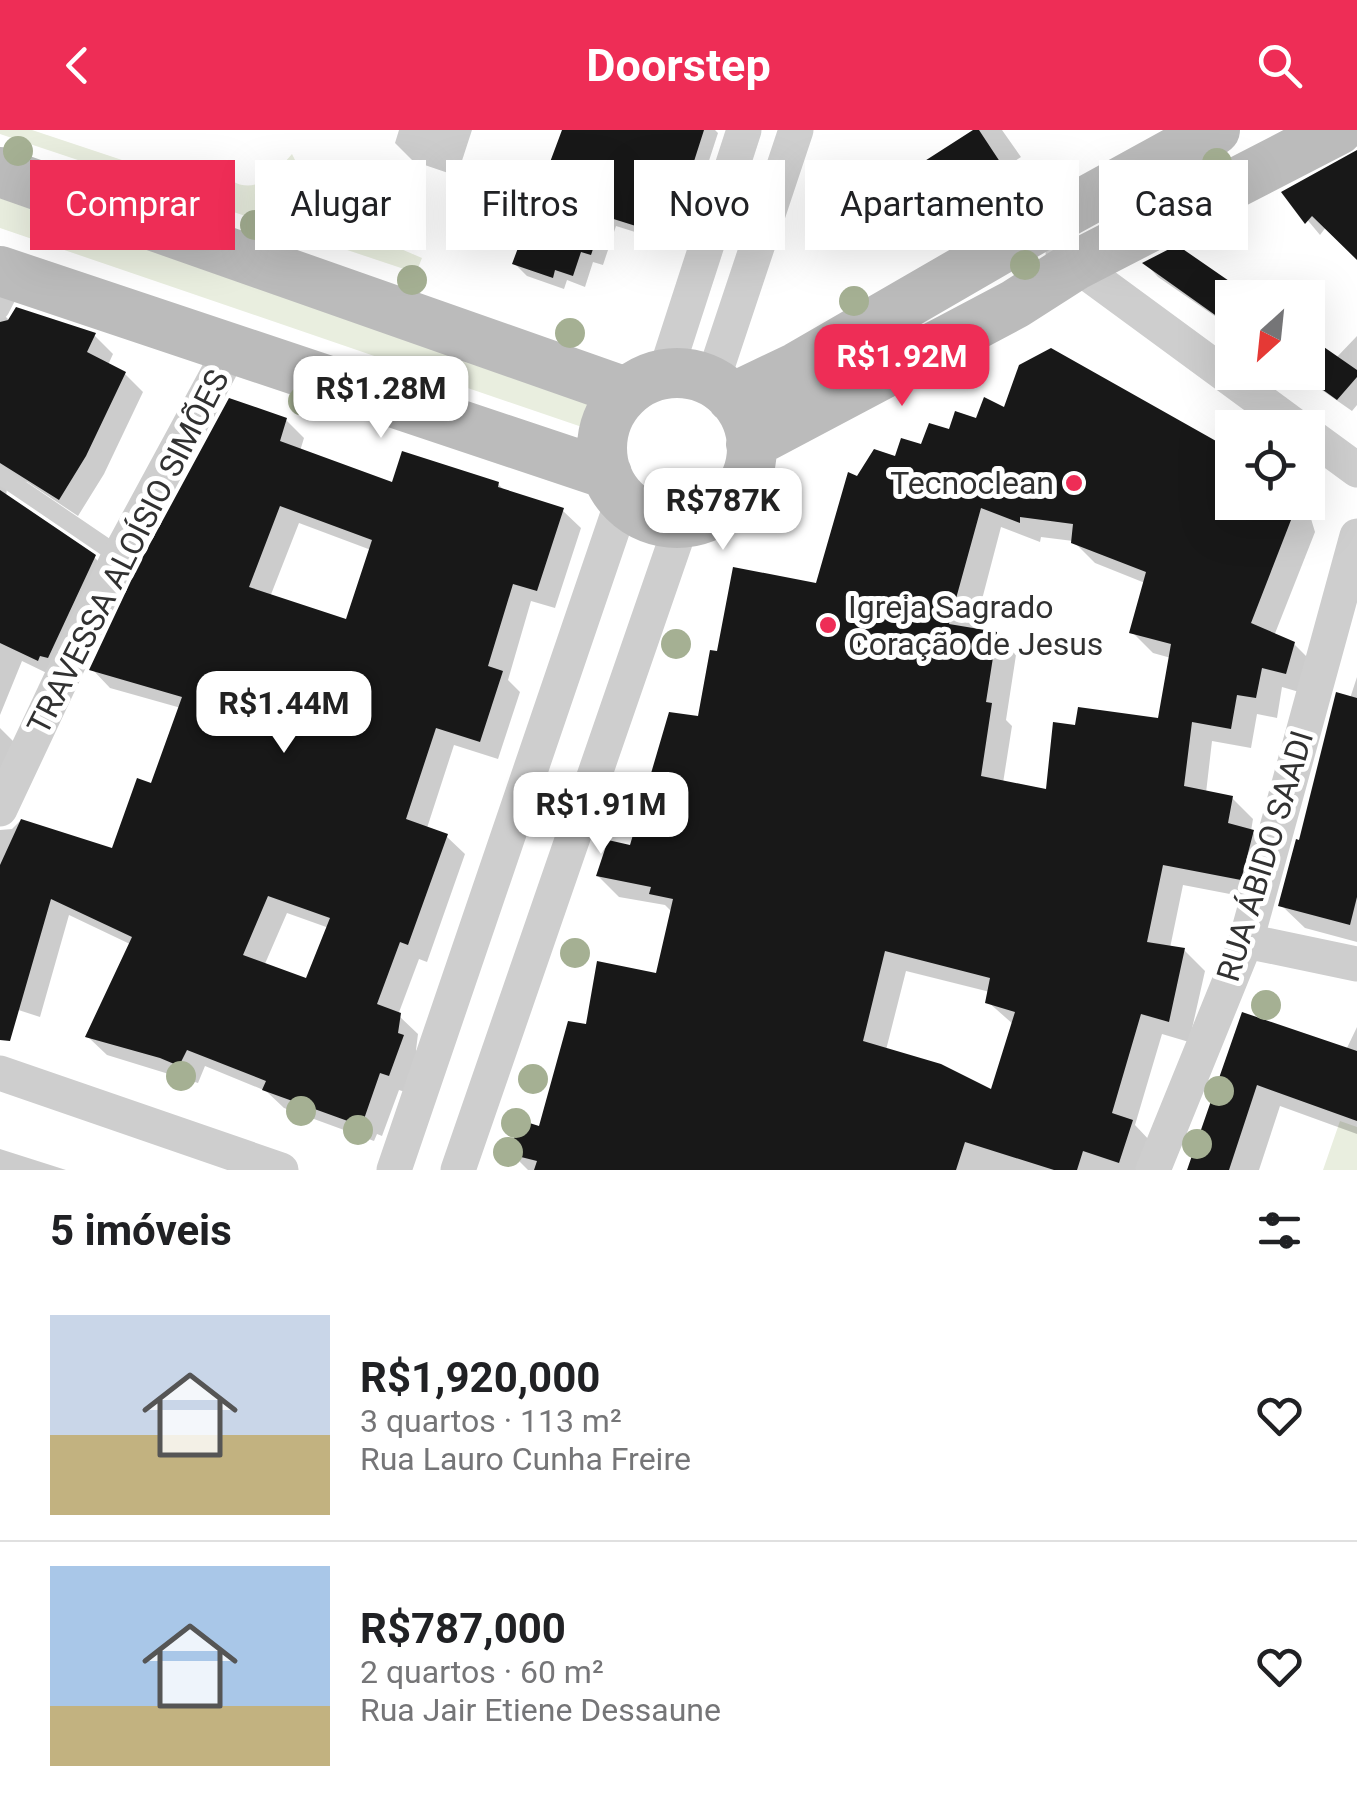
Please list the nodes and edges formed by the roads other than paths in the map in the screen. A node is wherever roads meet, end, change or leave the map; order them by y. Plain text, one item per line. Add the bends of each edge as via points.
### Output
1 (744, 130) edge
2 (796, 130) edge
3 (1216, 130) edge
4 (1338, 130) edge
5 (0, 172) edge
6 (1079, 205) edge
7 (999, 250) edge
8 (1061, 250) edge
9 (1076, 265) junction
10 (6, 286) edge
11 (232, 349) junction
12 (684, 386) junction
13 (1273, 410) edge
14 (751, 444) junction
15 (1325, 446) edge
16 (1357, 470) edge
17 (0, 475) edge
18 (615, 487) junction
19 (682, 522) junction
20 (1357, 536) edge
21 (119, 556) junction
22 (0, 809) edge
23 (1246, 942) junction
24 (1357, 964) edge
25 (0, 1073) edge
26 (281, 1170) edge
27 (394, 1170) edge
28 (458, 1170) edge
29 (1152, 1170) edge

1 - 12 street
2 - 12 street
3 - 6 street
4 - 9 street
5 - 12 street
7 - 12 street via 796,367
8 - 9 street
9 - 13 street
9 - 14 street
10 - 11 street
11 - 18 street
11 - 21 street, TRAVESSA ALOÍSIO SIMÕES
12 - 14 street via 748,425
12 - 18 street via 614,407 602,454
14 - 19 street via 736,493 712,514
15 - 16 street
17 - 21 lane
18 - 19 street via 650,517
18 - 27 street
19 - 28 street
20 - 23 street, RUA ÁBIDO SAADI
21 - 22 street, TRAVESSA ALOÍSIO SIMÕES
23 - 24 street
23 - 29 street, RUA ÁBIDO SAADI
25 - 26 street

